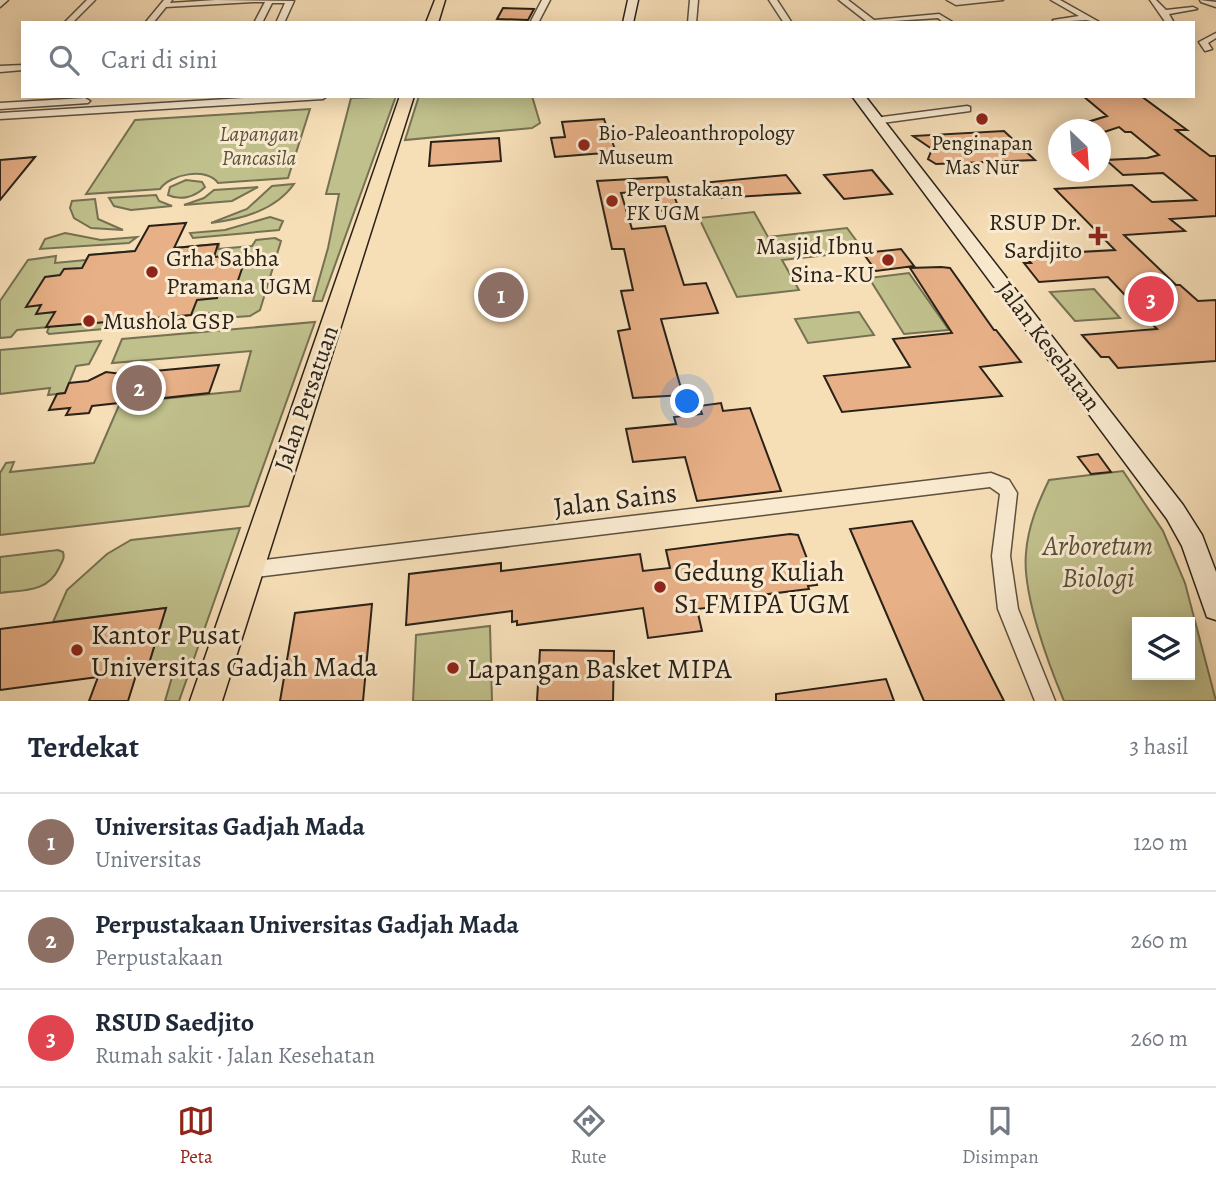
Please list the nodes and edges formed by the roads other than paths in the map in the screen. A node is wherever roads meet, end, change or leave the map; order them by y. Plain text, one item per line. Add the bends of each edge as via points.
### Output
1 (4, 0) edge
2 (91, 0) edge
3 (253, 0) edge
4 (290, 0) edge
5 (440, 0) edge
6 (546, 0) edge
7 (633, 0) edge
8 (694, 0) edge
9 (773, 0) edge
10 (843, 0) edge
11 (951, 0) edge
12 (999, 0) edge
13 (1055, 0) edge
14 (1204, 0) edge
15 (269, 1) edge
16 (166, 2) edge
17 (1153, 2) edge
18 (0, 5) edge
19 (1216, 5) edge
20 (1193, 9) dead end
21 (1164, 12) junction
22 (1087, 17) junction
23 (1057, 20) dead end
24 (70, 21) edge
25 (151, 21) edge
26 (259, 21) edge
27 (281, 21) edge
28 (433, 21) edge
29 (535, 21) edge
30 (628, 21) edge
31 (692, 21) edge
32 (787, 21) edge
33 (869, 21) edge
34 (882, 21) edge
35 (947, 21) edge
36 (1094, 21) edge
37 (1169, 21) edge
38 (1216, 36) edge
39 (1208, 49) dead end
40 (21, 67) edge
41 (0, 69) edge
42 (271, 98) edge
43 (406, 98) edge
44 (87, 99) edge
45 (245, 99) edge
46 (864, 99) edge
47 (219, 100) edge
48 (0, 106) edge
49 (967, 109) dead end
50 (77, 111) junction
51 (0, 116) edge
52 (882, 120) junction
53 (900, 146) junction
54 (1085, 387) junction
55 (248, 570) junction
56 (1216, 570) edge
57 (1216, 608) edge
58 (206, 701) edge
59 (1045, 701) edge

1 - 18 street
2 - 24 street
3 - 15 street
3 - 16 street
4 - 15 street
4 - 27 street
5 - 28 main road
6 - 29 street
7 - 30 street
8 - 31 street
9 - 32 street
10 - 33 street
11 - 12 street
13 - 22 street
14 - 19 street
15 - 26 street
16 - 25 street
17 - 21 street
20 - 21 street
21 - 37 street
22 - 23 street
22 - 36 street
34 - 35 street via 939,16
38 - 39 street via 1203,42
40 - 41 street
42 - 45 street
43 - 55 main road, Jalan Persatuan
44 - 48 street
44 - 50 street
45 - 47 street
46 - 52 street, Jalan Kesehatan
46 - 53 street, Jalan Kesehatan
47 - 50 street
49 - 52 street
50 - 51 street
52 - 53 street, Jalan Kesehatan
53 - 54 street, Jalan Kesehatan
54 - 56 street, Jalan Kesehatan via 1192,521
54 - 57 street, Jalan Kesehatan via 1181,521
55 - 58 main road, Jalan Persatuan
55 - 59 street, Jalan Sains via 987,480 1008,490 1001,556 1008,609

